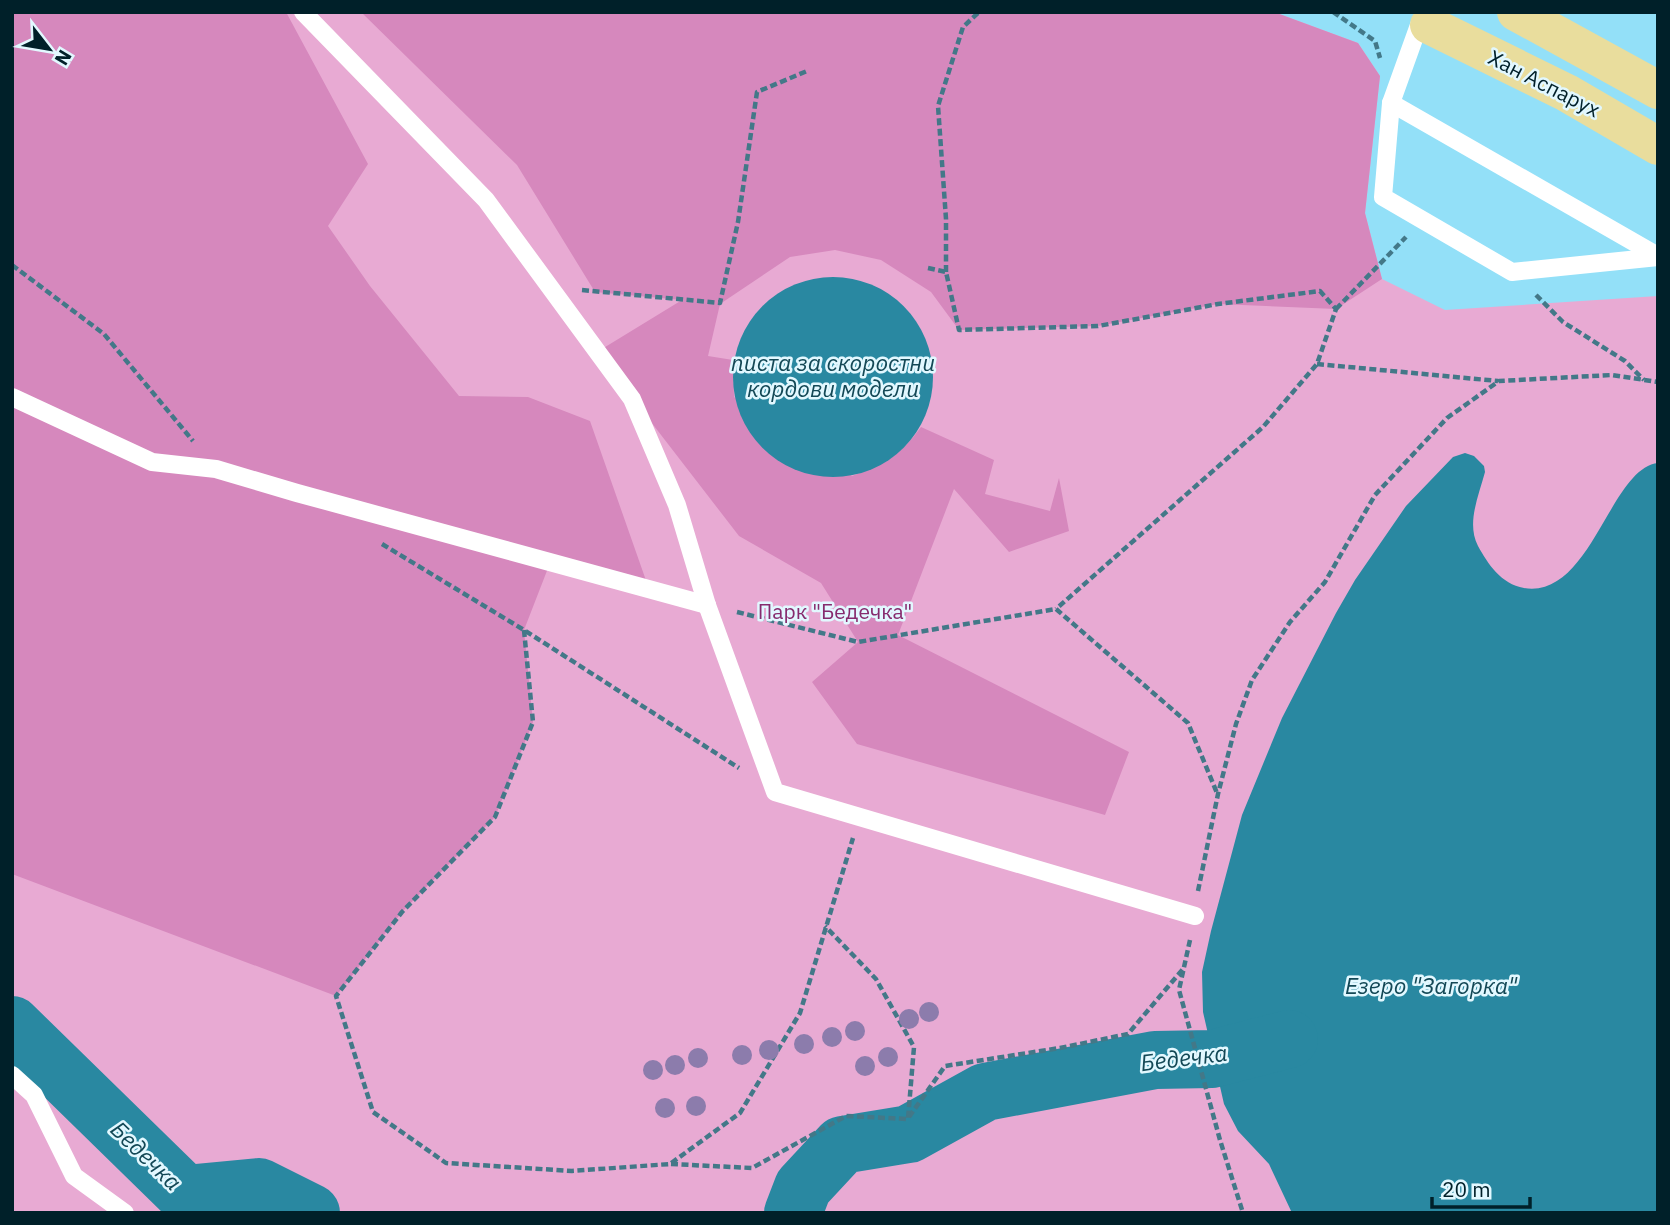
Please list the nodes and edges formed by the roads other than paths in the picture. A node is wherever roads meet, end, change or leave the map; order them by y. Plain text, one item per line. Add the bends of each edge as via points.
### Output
1 (303, 12) edge
2 (1516, 12) edge
3 (1425, 19) edge
4 (1658, 90) edge
5 (1391, 103) junction
6 (1658, 145) edge
7 (1658, 257) edge
8 (12, 397) edge
9 (707, 605) junction
10 (1195, 916) road end
11 (12, 1075) edge
12 (125, 1213) edge

1 - 9 lane via 486,200 632,399 677,505
2 - 4 main road
3 - 5 lane
3 - 6 main road, Хан Аспарух
5 - 7 lane
5 - 7 lane via 1383,197 1512,272
8 - 9 lane via 152,462 216,469
9 - 10 lane via 775,792
11 - 12 lane via 34,1095 74,1176

